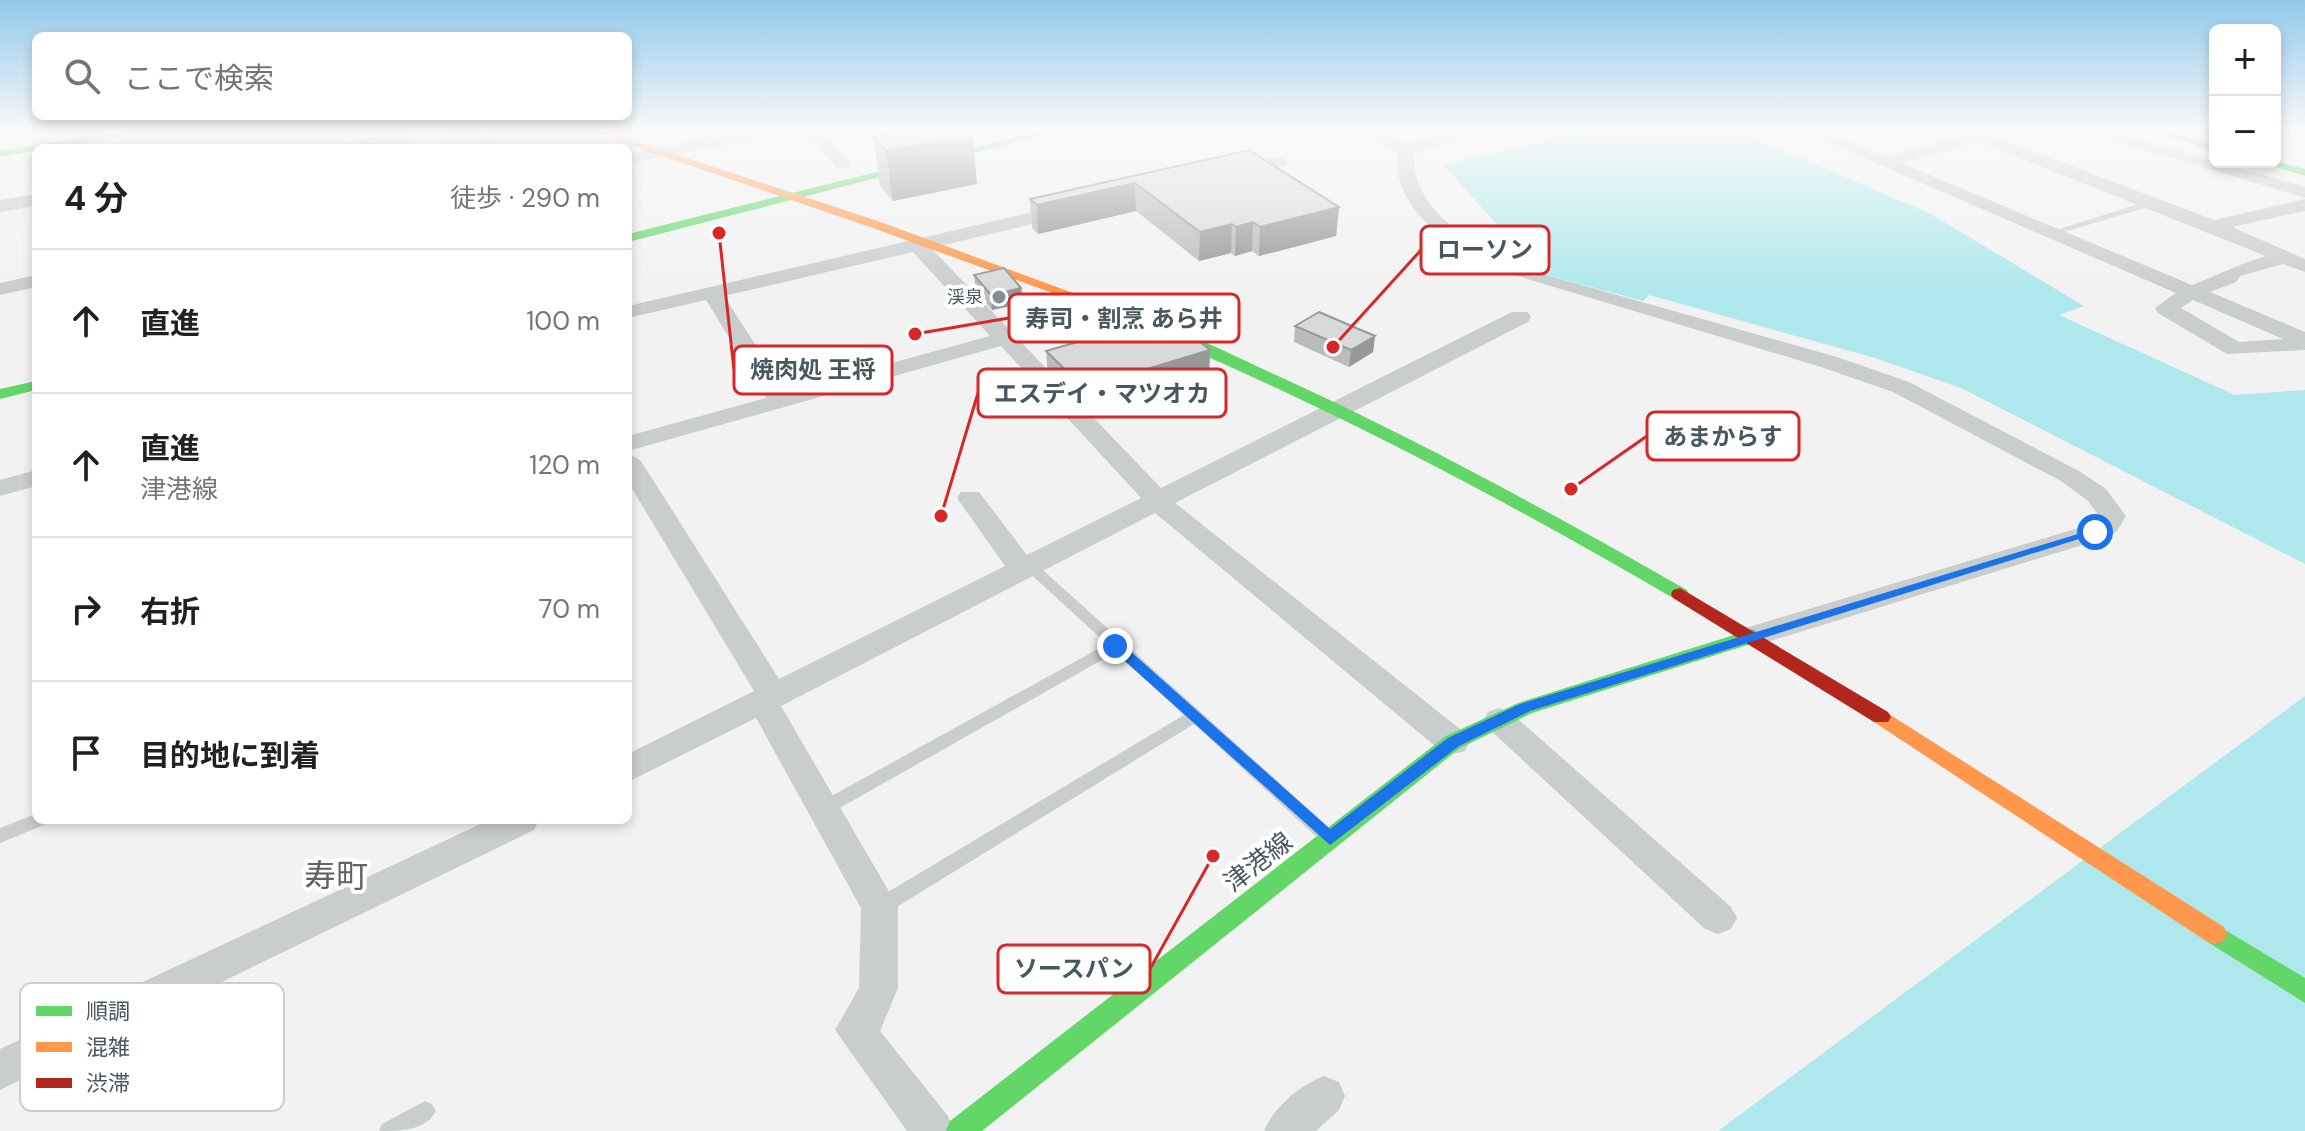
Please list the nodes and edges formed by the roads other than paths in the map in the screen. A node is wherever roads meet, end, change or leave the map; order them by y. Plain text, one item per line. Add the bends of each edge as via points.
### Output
1 (746, 183) edge
2 (774, 183) edge
3 (847, 183) edge
4 (1407, 183) edge
5 (1933, 183) edge
6 (2099, 183) edge
7 (2270, 183) edge
8 (758, 187) junction
9 (2305, 193) edge
10 (790, 197) junction
11 (32, 201) edge
12 (2152, 203) junction
13 (2305, 205) edge
14 (0, 206) edge
15 (1080, 207) edge
16 (632, 217) edge
17 (2213, 226) junction
18 (2051, 233) junction
19 (632, 237) edge
20 (922, 244) junction
21 (2284, 257) junction
22 (2305, 266) edge
23 (32, 282) edge
24 (0, 289) edge
25 (2192, 292) junction
26 (712, 293) junction
27 (1113, 308) junction
28 (632, 311) edge
29 (1520, 317) dead end
30 (1004, 340) junction
31 (2305, 342) edge
32 (32, 386) edge
33 (0, 394) edge
34 (780, 402) junction
35 (1339, 408) junction
36 (632, 443) edge
37 (632, 468) edge
38 (32, 479) edge
39 (0, 488) edge
40 (970, 498) dead end
41 (1158, 501) junction
42 (1025, 569) junction
43 (1753, 636) junction
44 (1115, 646) junction
45 (769, 700) junction
46 (1193, 717) junction
47 (1499, 720) junction
48 (1453, 742) junction
49 (632, 767) edge
50 (823, 809) junction
51 (32, 823) edge
52 (514, 824) edge
53 (0, 836) edge
54 (1330, 839) junction
55 (880, 907) junction
56 (1718, 918) dead end
57 (182, 983) edge
58 (2305, 992) edge
59 (20, 1060) edge
60 (0, 1070) edge
61 (1324, 1096) dead end
62 (425, 1111) dead end
63 (390, 1131) edge
64 (933, 1131) edge
65 (960, 1131) edge
66 (1285, 1131) edge

1 - 8 street
2 - 8 street
3 - 10 street
4 - 43 street via 1446,231 1492,262 1901,387 2070,476 2113,516 2107,525 2061,545 2042,546
5 - 18 street
6 - 12 street
7 - 9 street
8 - 10 street
8 - 16 street
10 - 19 street
10 - 20 street
11 - 14 street
12 - 17 street
12 - 18 lane
13 - 17 street
15 - 20 street
17 - 21 street
18 - 25 street
20 - 26 street
20 - 27 street
20 - 30 street
21 - 22 street
21 - 25 street via 2233,272
23 - 24 street
25 - 31 street
25 - 31 street via 2166,308 2235,349
26 - 28 street
26 - 34 street
27 - 30 street
27 - 35 street
29 - 35 street
30 - 34 street
30 - 41 street
32 - 33 street
34 - 36 street
35 - 41 street
35 - 43 street via 1535,511
37 - 45 street
38 - 39 street
40 - 42 street
41 - 42 street
41 - 48 street
42 - 44 lane
42 - 45 street
43 - 47 street, 津港線
43 - 58 street
44 - 46 lane
44 - 50 lane
45 - 49 street
45 - 50 street
46 - 54 lane
46 - 55 lane
47 - 48 street, 津港線
47 - 56 street
48 - 54 street, 津港線
50 - 55 street
51 - 53 lane
52 - 57 street
54 - 65 street, 津港線
55 - 64 street via 877,931 883,970 871,1017 855,1030
59 - 60 street
61 - 66 street
62 - 63 lane

